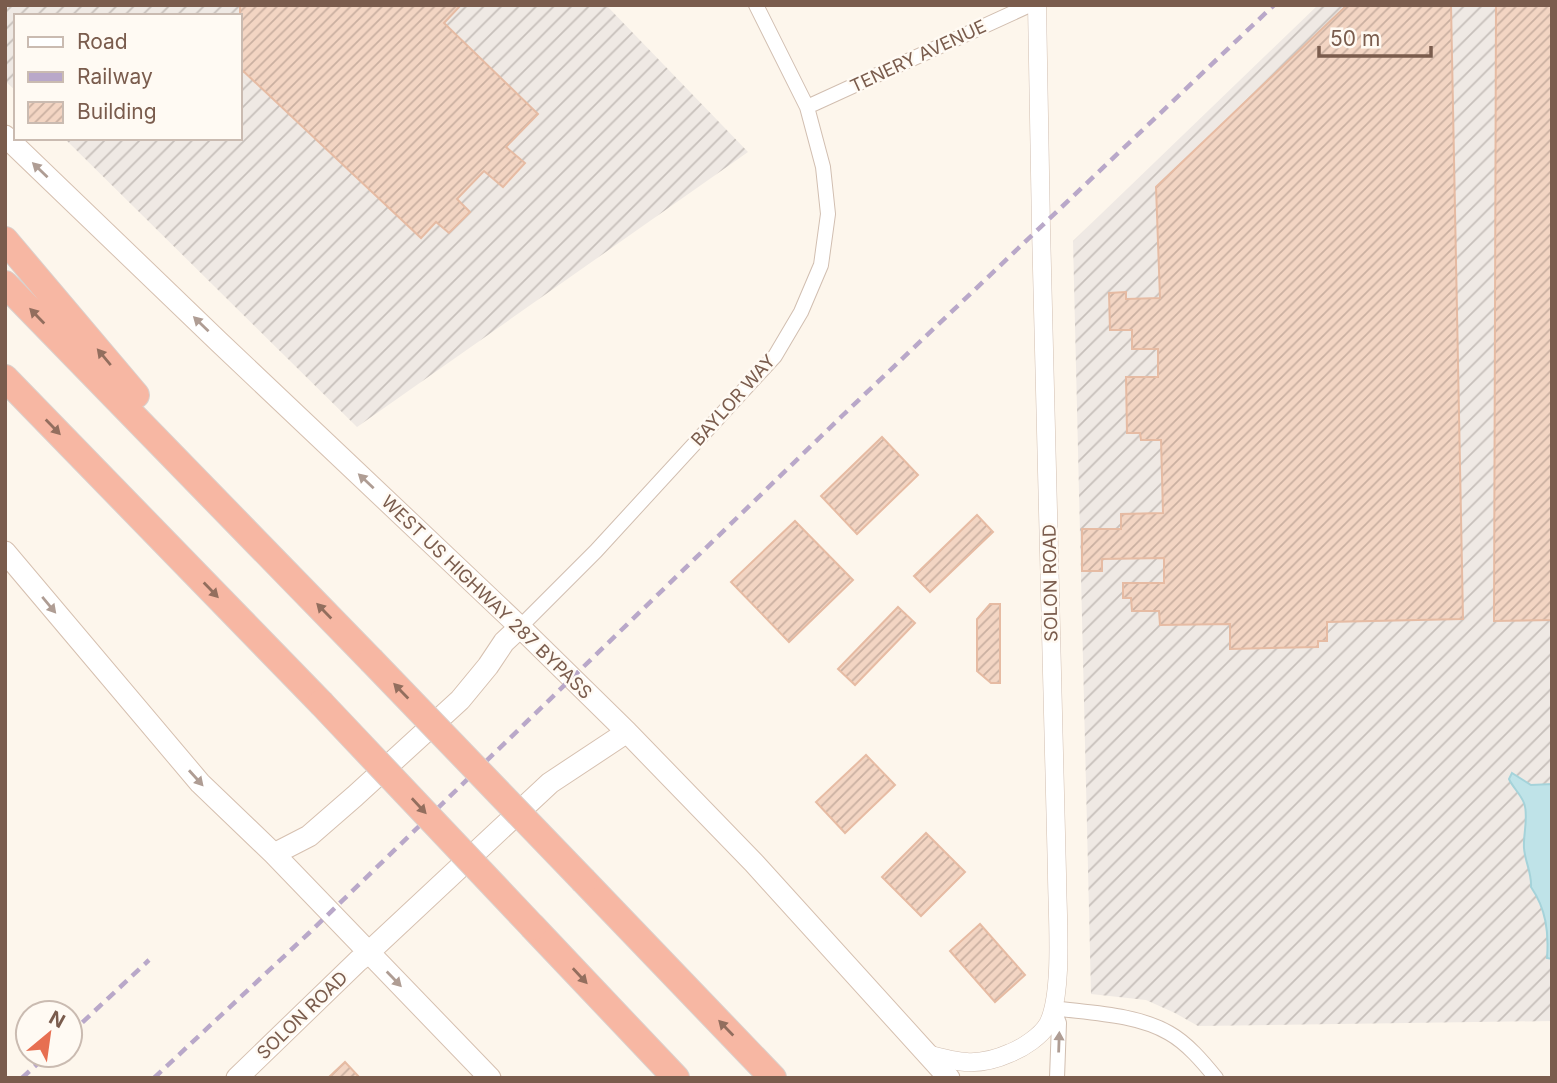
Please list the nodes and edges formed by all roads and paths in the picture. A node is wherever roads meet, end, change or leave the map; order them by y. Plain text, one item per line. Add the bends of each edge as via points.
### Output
1 (756, 5) edge
2 (1030, 5) edge
3 (1037, 5) edge
4 (807, 107) junction
5 (5, 136) edge
6 (5, 240) edge
7 (5, 284) edge
8 (6, 379) edge
9 (170, 453) junction
10 (5, 552) edge
11 (520, 627) junction
12 (627, 732) junction
13 (274, 854) junction
14 (368, 953) junction
15 (1053, 1008) junction
16 (927, 1054) junction
17 (237, 1078) edge
18 (490, 1078) edge
19 (676, 1078) edge
20 (773, 1078) edge
21 (949, 1078) edge
22 (1057, 1078) edge
23 (1216, 1078) edge

1 - 4 street, BAYLOR WAY
2 - 4 street, TENERY AVENUE
3 - 15 street, SOLON ROAD via 1057,874 1058,979
4 - 11 street, BAYLOR WAY via 823,167 828,214 821,265 802,312 775,356
11 -> 5 main road, WEST US HIGHWAY 287 BYPASS
9 -> 6 highway via 152,414
9 -> 7 highway
8 -> 19 highway, bridge
20 -> 9 highway, bridge
10 -> 13 main road via 200,783
11 - 12 main road, WEST US HIGHWAY 287 BYPASS
11 - 13 main road via 441,718 309,836
12 - 14 main road, SOLON ROAD via 550,783
12 - 16 main road, WEST US HIGHWAY 287 BYPASS via 754,863
13 - 14 main road
14 - 17 main road, SOLON ROAD
14 -> 18 main road
15 - 16 street, SOLON ROAD via 1043,1030 1020,1049 997,1059 956,1062
22 -> 15 street via 1059,1023
15 - 23 street via 1142,1021 1171,1034
16 - 21 main road, WEST US HIGHWAY 287 BYPASS

